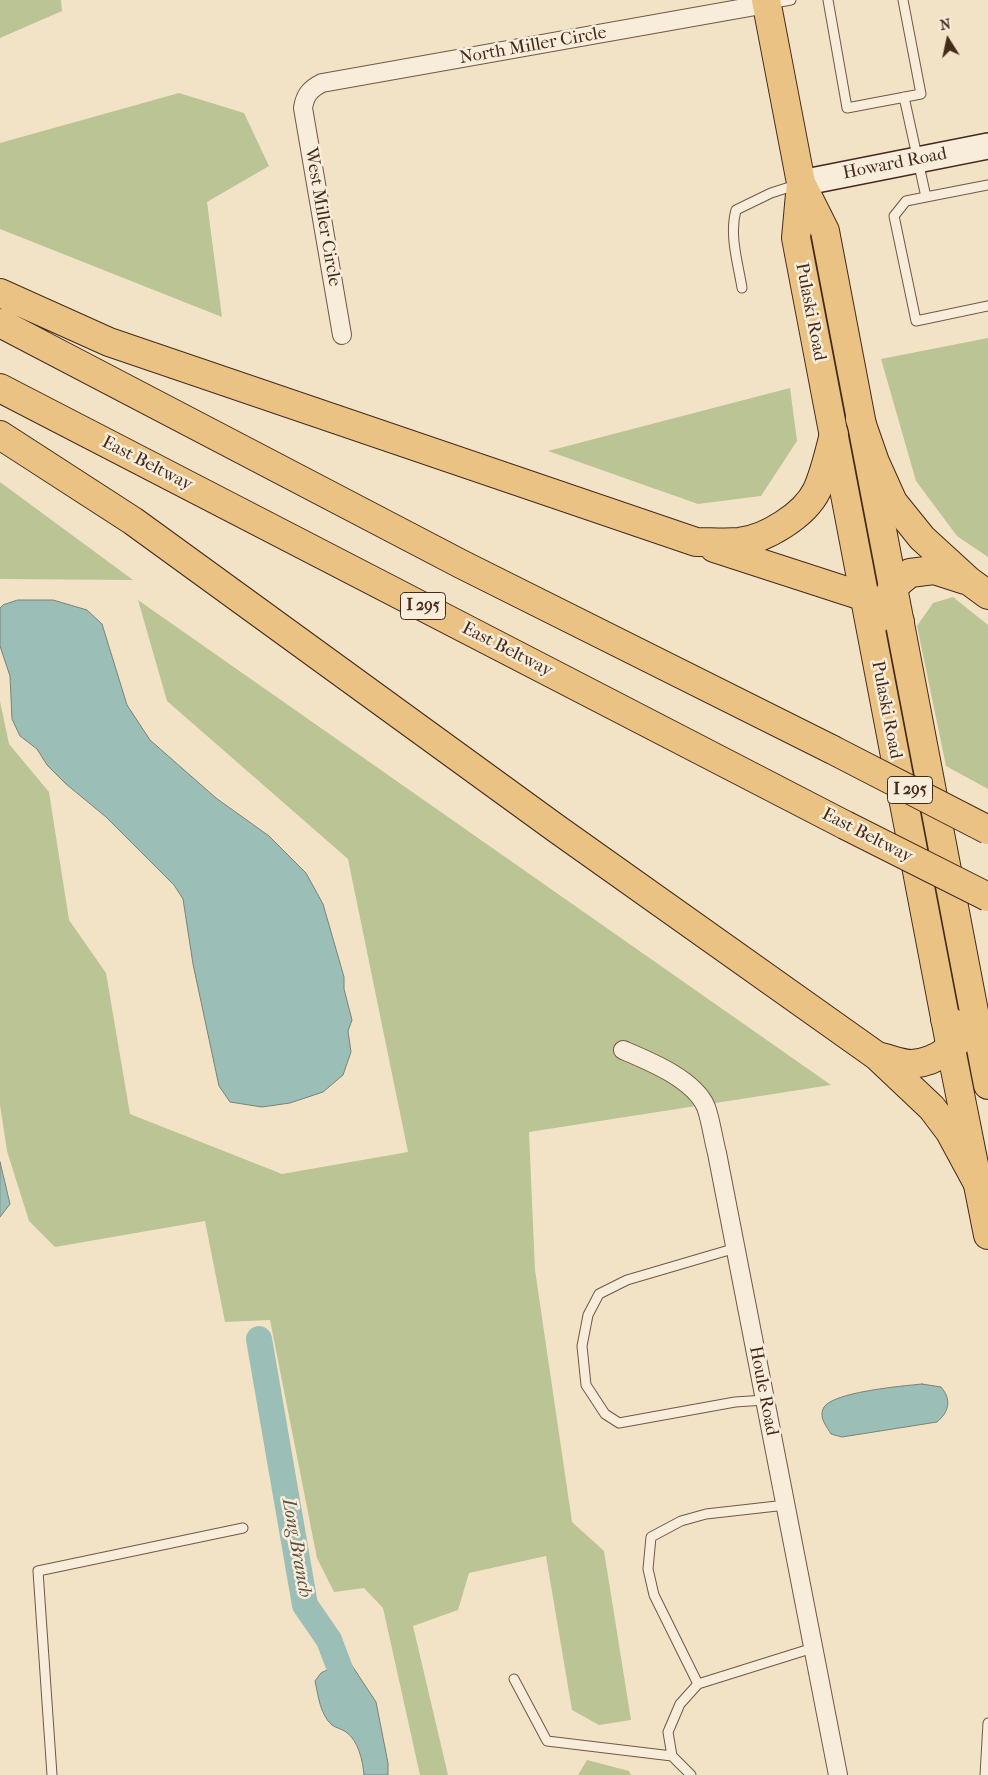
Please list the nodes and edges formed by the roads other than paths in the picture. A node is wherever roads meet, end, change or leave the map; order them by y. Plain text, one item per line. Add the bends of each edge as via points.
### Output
1 (828, 0) edge
2 (903, 0) edge
3 (774, 1) edge
4 (904, 97) junction
5 (305, 98) joint
6 (988, 146) edge
7 (918, 159) junction
8 (801, 183) junction
9 (988, 185) edge
10 (926, 196) junction
11 (742, 288) dead end
12 (0, 293) edge
13 (988, 306) edge
14 (0, 323) edge
15 (342, 335) dead end
16 (0, 388) edge
17 (860, 419) junction
18 (834, 434) junction
19 (0, 435) edge
20 (696, 542) junction
21 (978, 588) edge
22 (882, 608) junction
23 (988, 830) edge
24 (988, 897) edge
25 (968, 1033) edge
26 (623, 1050) dead end
27 (877, 1056) junction
28 (988, 1085) edge
29 (977, 1182) junction
30 (988, 1235) edge
31 (736, 1248) junction
32 (765, 1400) junction
33 (786, 1505) junction
34 (243, 1528) dead end
35 (813, 1648) junction
36 (514, 1679) dead end
37 (698, 1684) junction
38 (988, 1723) edge
39 (672, 1756) junction
40 (52, 1775) edge
41 (691, 1775) edge
42 (838, 1775) edge
43 (985, 1775) edge

1 - 4 lane via 847,108
2 - 4 lane via 921,94
3 - 5 street, North Miller Circle via 322,83 312,88
3 - 8 main road, Pulaski Road
4 - 7 lane
5 - 15 street, West Miller Circle via 303,108
6 - 7 street, Howard Road
7 - 8 street, Howard Road
7 - 10 lane
8 - 11 lane via 736,210 733,232
8 - 17 main road, Pulaski Road via 825,231
8 - 18 main road, Pulaski Road via 796,238
9 - 10 lane
10 - 13 lane via 906,201 894,216 916,321
12 - 20 main road via 109,342
14 - 23 main road, I 295, bridge via 461,564
16 - 24 main road, East Beltway / I 295, bridge
17 - 21 main road via 893,502 922,538
17 - 22 main road, Pulaski Road
18 - 20 main road via 816,491 792,518 753,539
18 - 22 main road, Pulaski Road
19 - 27 main road via 133,521 556,829
20 - 22 main road
21 - 22 main road via 934,570 910,573
22 - 25 main road, Pulaski Road
25 - 27 main road via 927,1061 910,1064
25 - 28 main road, Pulaski Road
25 - 29 main road, Pulaski Road
26 - 31 street, Houle Road via 674,1074 698,1094 706,1106
27 - 29 main road via 932,1108 950,1132
29 - 30 main road, Pulaski Road
31 - 32 street, Houle Road
31 - 32 lane via 627,1280 599,1294 588,1315 582,1346 586,1385 605,1414 619,1423 736,1402
32 - 33 street, Houle Road
33 - 35 street, Houle Road
33 - 37 lane via 706,1514 681,1521 652,1537 648,1569 654,1595
34 - 40 lane via 38,1571
35 - 37 lane
35 - 42 street, Houle Road
36 - 39 lane via 547,1741
37 - 39 lane via 680,1704 668,1732
38 - 43 lane
39 - 41 lane

